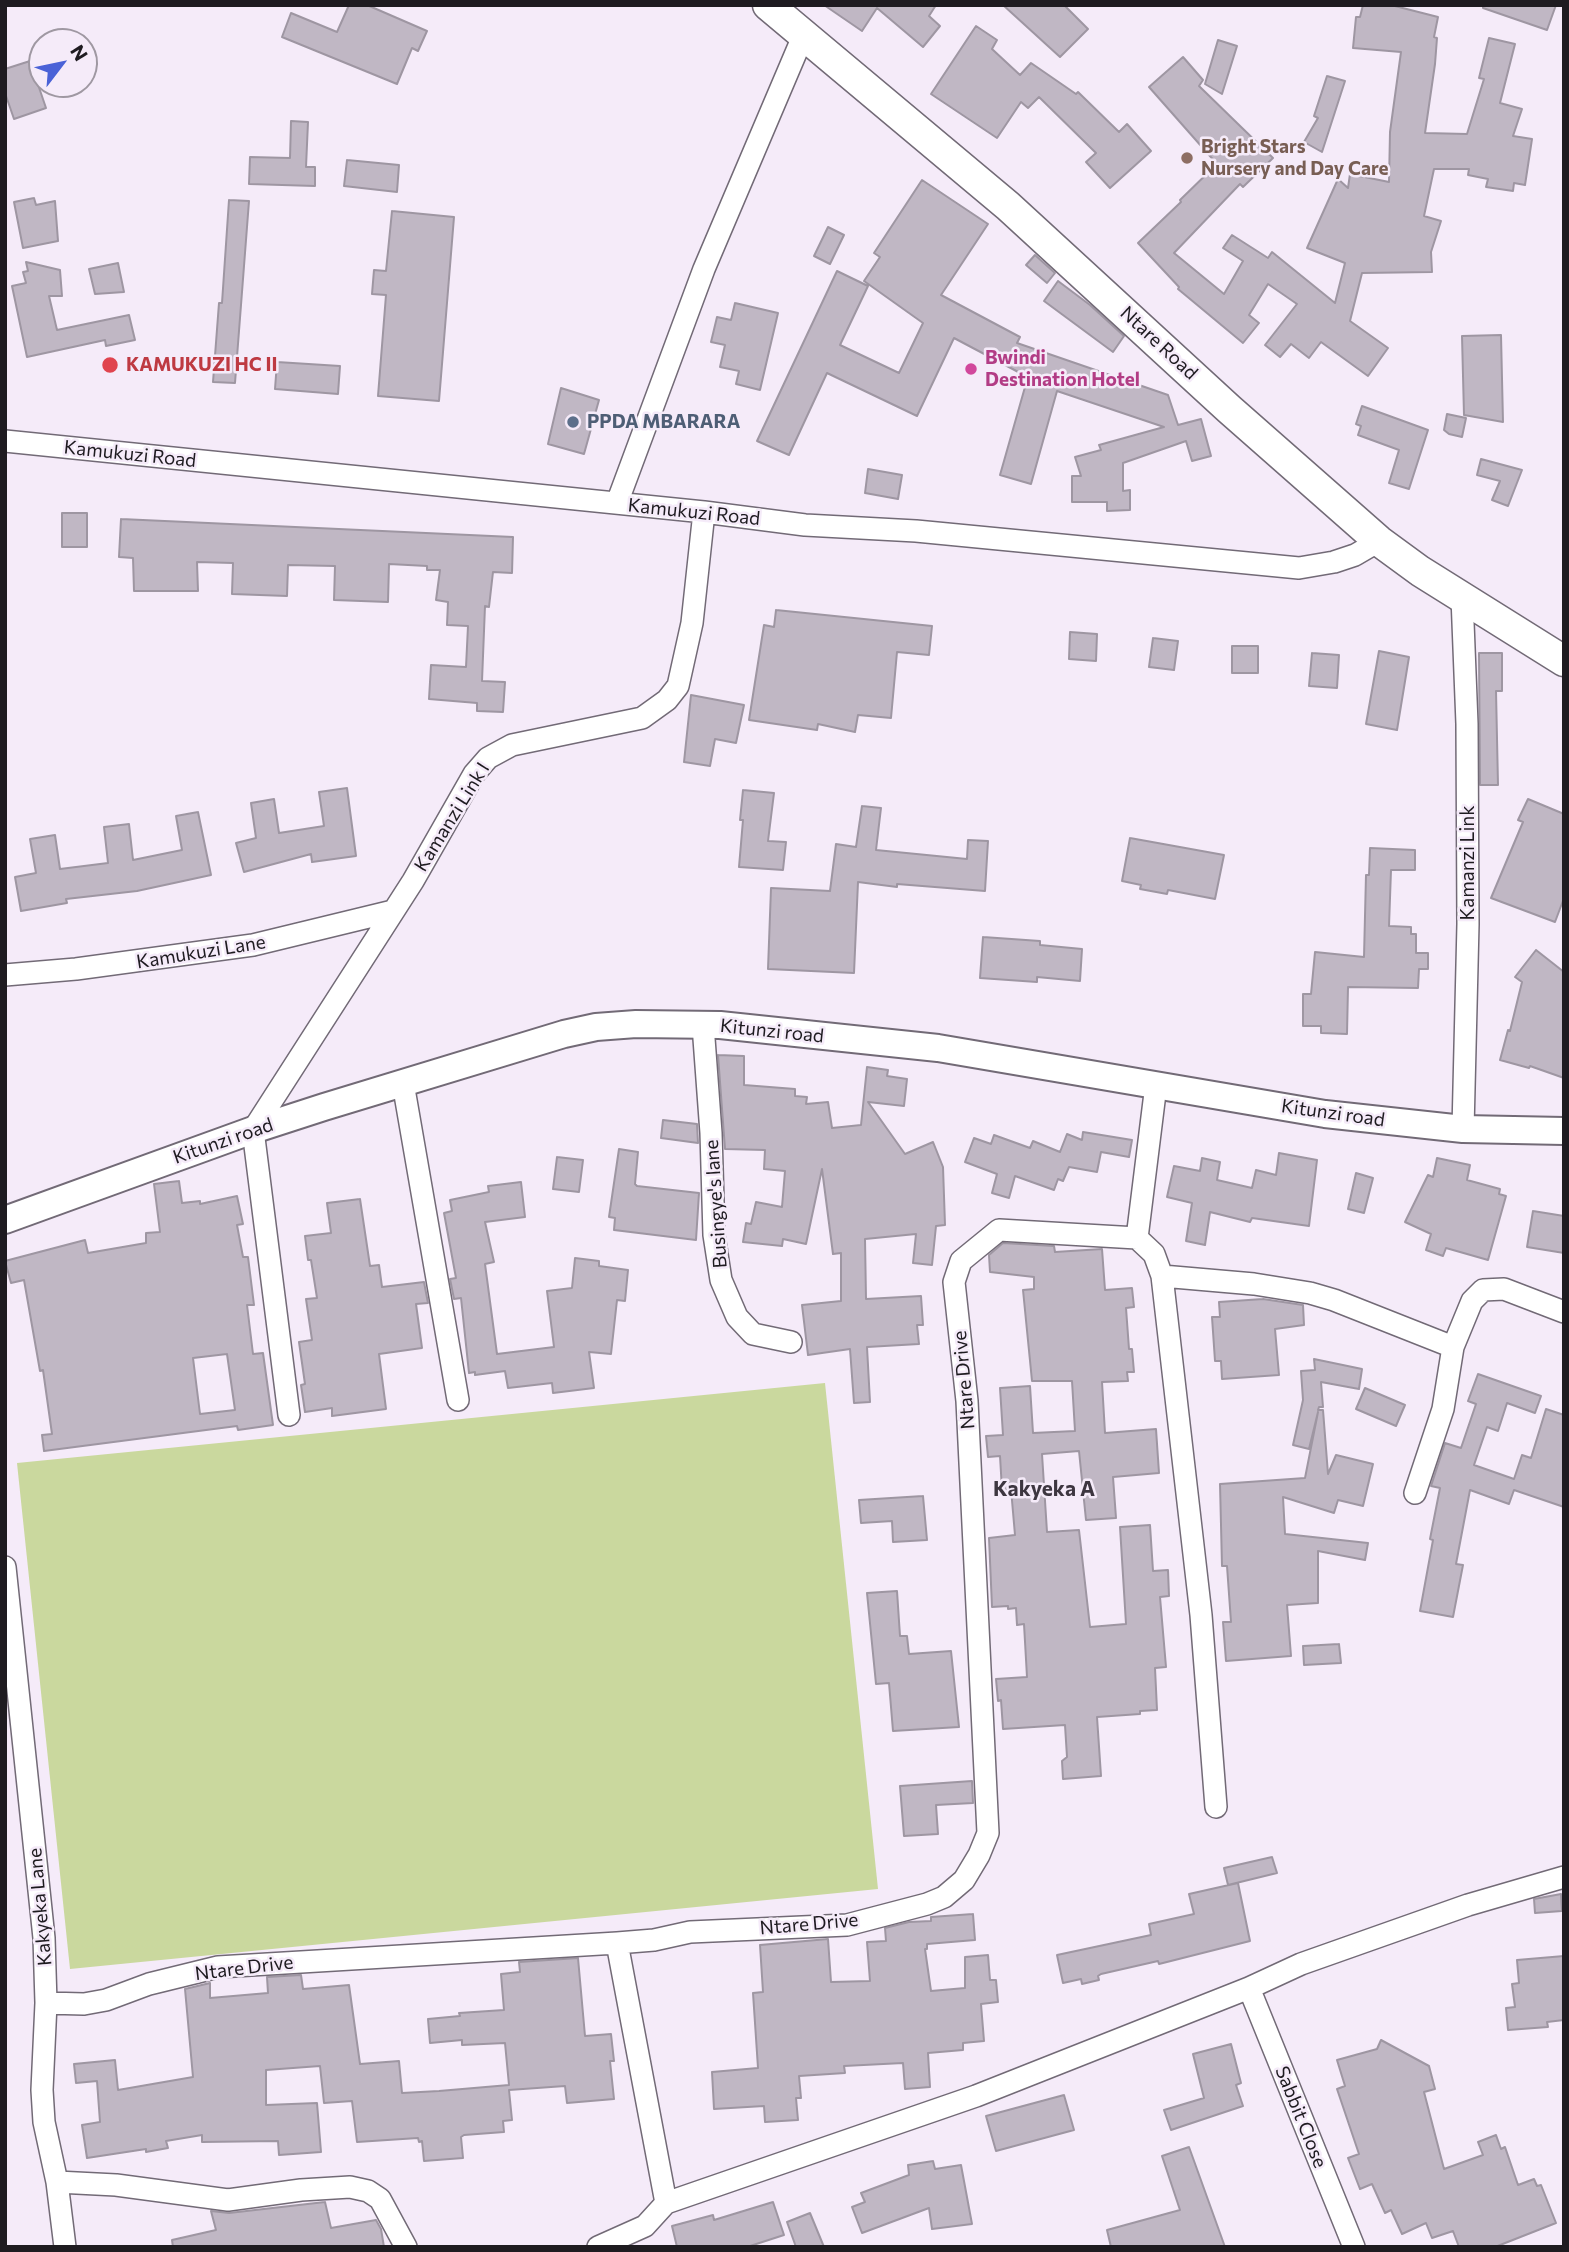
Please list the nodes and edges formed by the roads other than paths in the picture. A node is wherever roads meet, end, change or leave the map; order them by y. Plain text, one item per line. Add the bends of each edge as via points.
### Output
1 (768, 5) edge
2 (804, 34) junction
3 (5, 441) edge
4 (617, 503) junction
5 (704, 512) junction
6 (1379, 541) junction
7 (1462, 597) junction
8 (1564, 661) edge
9 (393, 911) junction
10 (5, 975) edge
11 (703, 1025) junction
12 (403, 1083) junction
13 (1156, 1085) junction
14 (1463, 1129) junction
15 (253, 1130) junction
16 (1564, 1131) edge
17 (5, 1220) edge
18 (1137, 1238) junction
19 (1162, 1276) junction
20 (1564, 1312) edge
21 (791, 1342) dead end
22 (1453, 1347) junction
23 (458, 1400) dead end
24 (289, 1415) dead end
25 (1415, 1493) dead end
26 (5, 1567) edge
27 (1216, 1807) dead end
28 (1564, 1877) edge
29 (617, 1943) junction
30 (1249, 1988) junction
31 (46, 2003) junction
32 (57, 2182) junction
33 (666, 2203) junction
34 (65, 2247) edge
35 (406, 2247) edge
36 (598, 2247) edge
37 (1354, 2247) edge

1 - 2 main road, Ntare Road
2 - 4 street via 704,269
2 - 6 main road, Ntare Road via 1018,215
3 - 4 street, Kamukuzi Road
4 - 5 street, Kamukuzi Road
5 - 6 street, Kamukuzi Road via 1299,568 1355,555
5 - 9 street, Kamanzi Link I via 692,623 678,686 642,718 512,745 488,758
6 - 7 main road, Ntare Road
7 - 8 main road, Ntare Road
7 - 14 street, Kamanzi Link via 1468,910
9 - 10 street, Kamukuzi Lane via 253,945 76,970
9 - 15 street, Kamanzi Link I
11 - 12 street, Kitunzi road via 596,1027
11 - 13 street, Kitunzi road via 938,1048
11 - 21 street, Busingye's lane via 714,1235 721,1279 737,1317 753,1334
12 - 15 street, Kitunzi road
12 - 23 street
13 - 14 street, Kitunzi road via 1325,1114
13 - 18 street
14 - 16 street, Kitunzi road
15 - 17 street, Kitunzi road
15 - 24 street
18 - 19 street via 1154,1254
18 - 29 street, Ntare Drive via 999,1230 961,1261 954,1282 967,1401 988,1833 964,1880 927,1904 847,1924 690,1932
19 - 22 street via 1310,1293
19 - 27 street via 1201,1615
20 - 22 street via 1504,1289 1483,1290 1472,1301
22 - 25 street via 1443,1409
26 - 31 street, Kakyeka Lane via 44,1938
28 - 30 street via 1468,1905 1301,1964
29 - 31 street, Ntare Drive via 218,1967 106,2000
29 - 33 street
30 - 33 street via 976,2096
30 - 37 street, Sabbit Close
31 - 32 street, Kakyeka Lane via 42,2090
32 - 34 street, Kakyeka Lane
32 - 35 street via 228,2200 350,2187 380,2199
33 - 36 street via 645,2226

